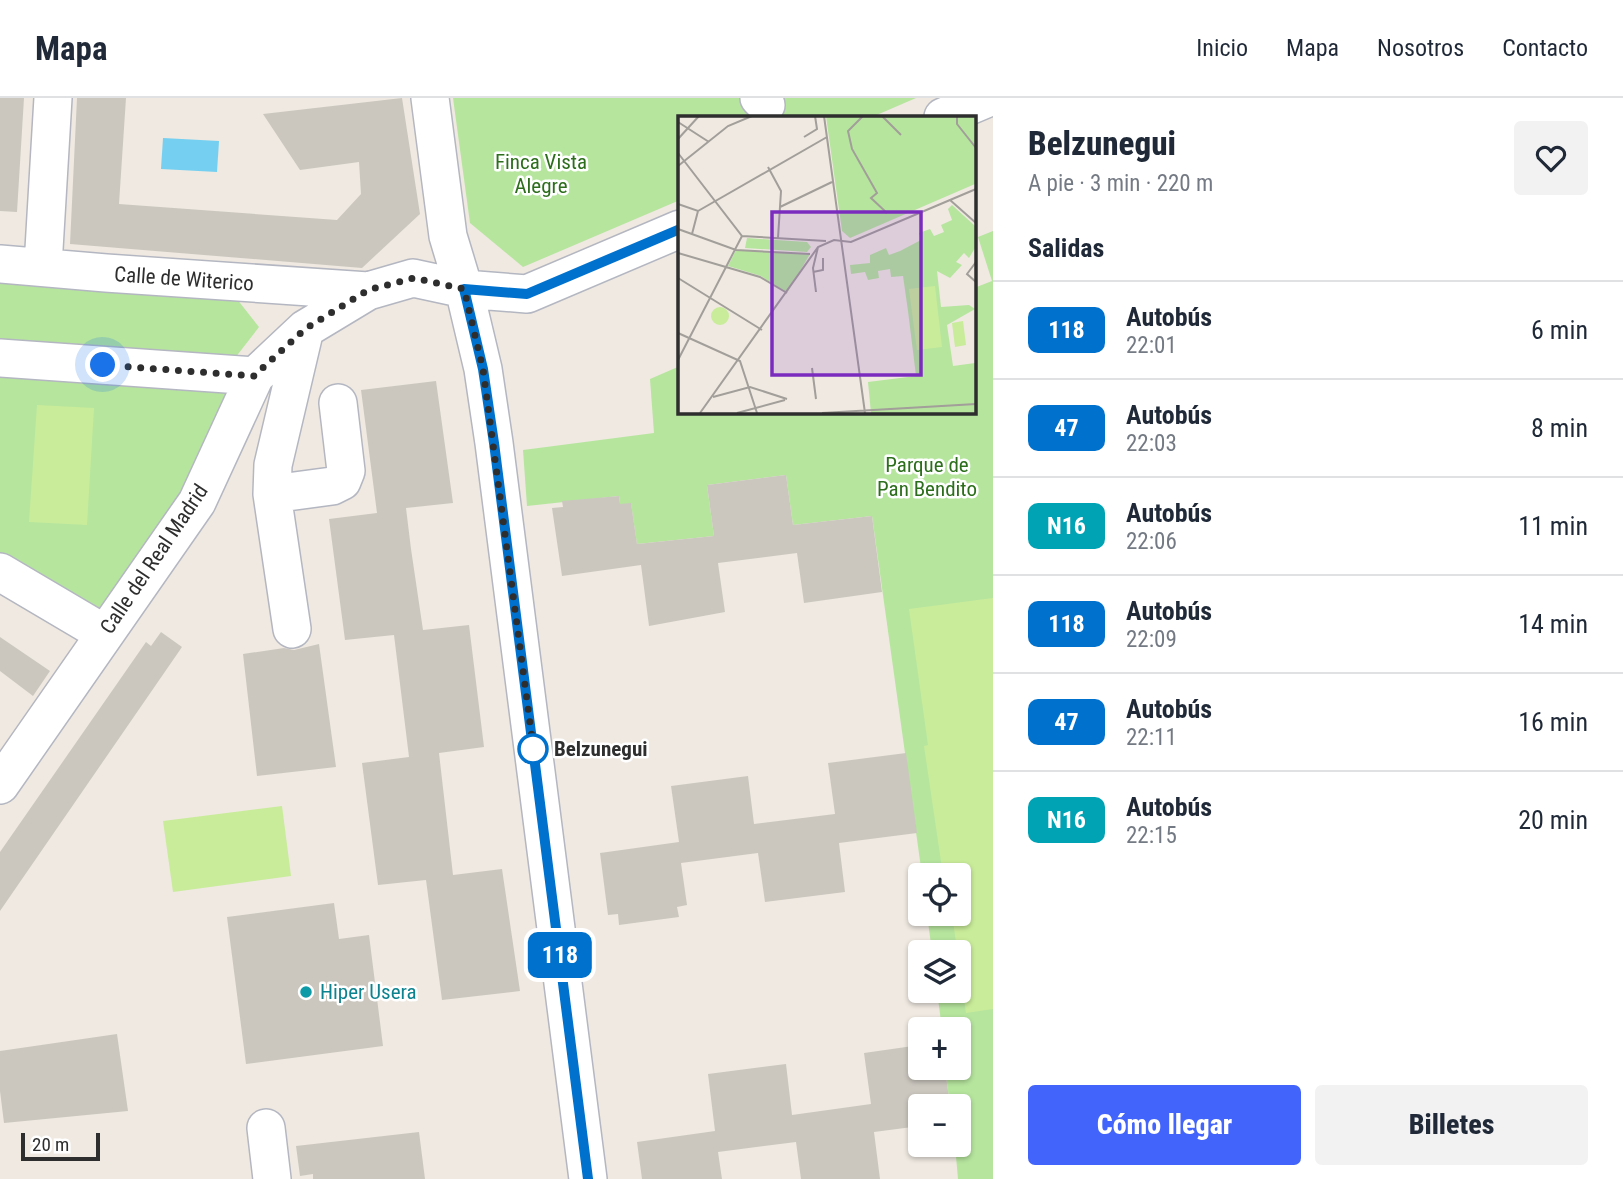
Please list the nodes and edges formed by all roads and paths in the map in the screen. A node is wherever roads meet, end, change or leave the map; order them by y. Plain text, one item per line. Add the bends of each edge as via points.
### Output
1 (53, 98) edge
2 (430, 98) edge
3 (988, 98) edge
4 (945, 116) edge
5 (678, 230) edge
6 (0, 264) edge
7 (43, 266) junction
8 (464, 289) junction
9 (368, 290) junction
10 (305, 329) junction
11 (0, 358) edge
12 (254, 376) junction
13 (338, 403) dead end
14 (272, 494) junction
15 (0, 572) edge
16 (292, 629) dead end
17 (105, 634) junction
18 (0, 785) edge
19 (266, 1128) dead end
20 (272, 1179) edge
21 (588, 1179) edge

1 - 7 street
2 - 8 street via 448,236
3 - 4 street
5 - 8 street via 527,294
6 - 7 street, Calle de Witerico
7 - 9 street, Calle de Witerico
8 - 9 street, Calle del Real Madrid via 414,278
8 - 21 street via 483,369 496,457
9 - 10 street, Calle del Real Madrid
10 - 12 street, Calle del Real Madrid
10 - 14 street via 273,465
11 - 12 street
12 - 17 street, Calle del Real Madrid via 197,502
13 - 14 street via 346,471 342,481
14 - 16 street
15 - 17 street
17 - 18 street, Calle del Real Madrid
19 - 20 street

